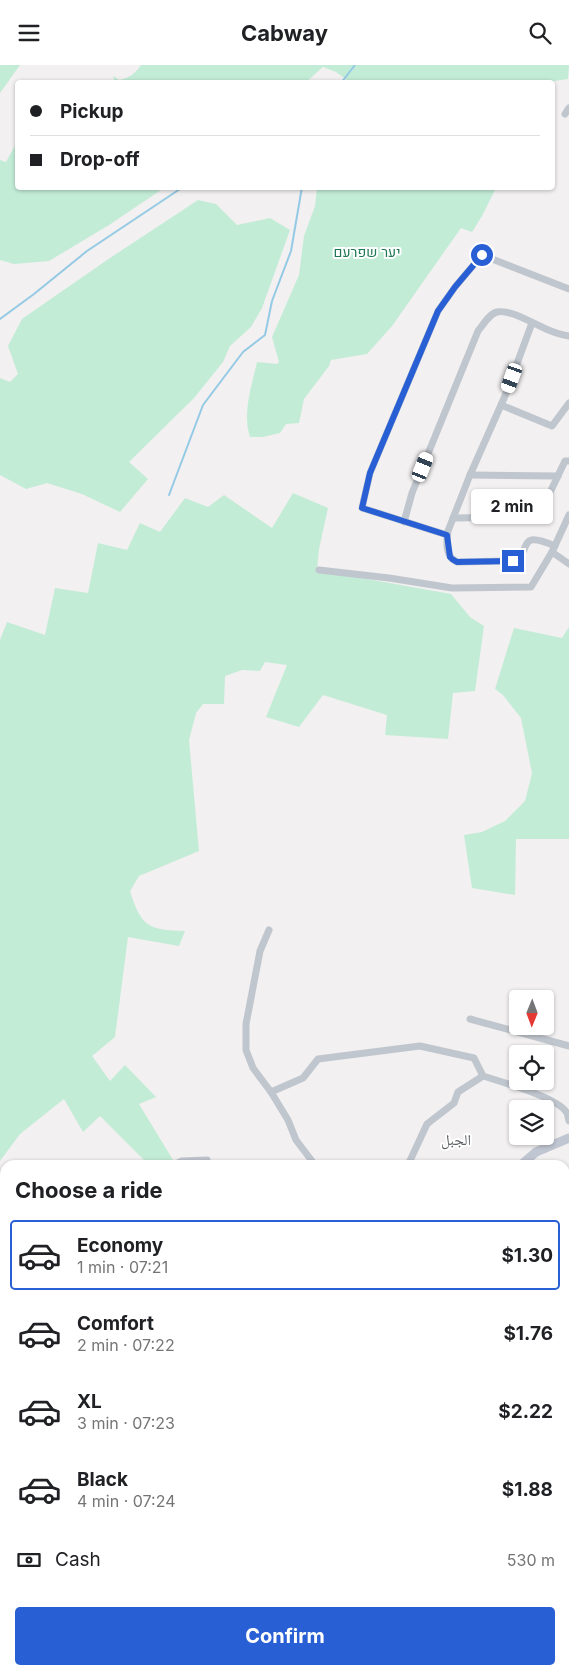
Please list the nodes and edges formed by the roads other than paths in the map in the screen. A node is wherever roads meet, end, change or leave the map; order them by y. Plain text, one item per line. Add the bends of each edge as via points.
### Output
1 (569, 289) edge
2 (532, 323) junction
3 (569, 336) edge
4 (569, 403) edge
5 (501, 405) junction
6 (569, 461) edge
7 (470, 475) junction
8 (558, 475) junction
9 (545, 503) dead end
10 (569, 515) edge
11 (522, 517) dead end
12 (453, 518) junction
13 (404, 522) junction
14 (447, 535) junction
15 (553, 549) junction
16 (569, 564) edge
17 (319, 570) dead end
18 (269, 930) dead end
19 (470, 1019) dead end
20 (569, 1046) edge
21 (483, 1076) junction
22 (271, 1091) junction
23 (569, 1121) edge
24 (569, 1139) edge
25 (311, 1160) edge
26 (410, 1160) edge
27 (527, 1160) edge

1 - 13 street via 482,255 438,311 370,473 362,508
2 - 3 street
2 - 5 street
2 - 13 street via 513,314 498,312 488,318 478,331 412,493
4 - 5 street via 552,426
5 - 7 street
6 - 8 street
7 - 8 street
7 - 12 street
8 - 9 street
10 - 15 street
11 - 12 street
12 - 14 street
13 - 14 street
14 - 15 street via 450,557 457,562 513,561 532,539 542,540
15 - 16 street
15 - 17 street via 531,587 452,588
18 - 22 street via 260,951 246,1024 246,1050 253,1067
19 - 20 street
21 - 22 street via 474,1058 420,1046 318,1059 303,1078
21 - 23 street via 528,1089 559,1106
21 - 26 street via 458,1093 454,1103 427,1124
22 - 25 street via 296,1141
24 - 27 main road via 536,1152

